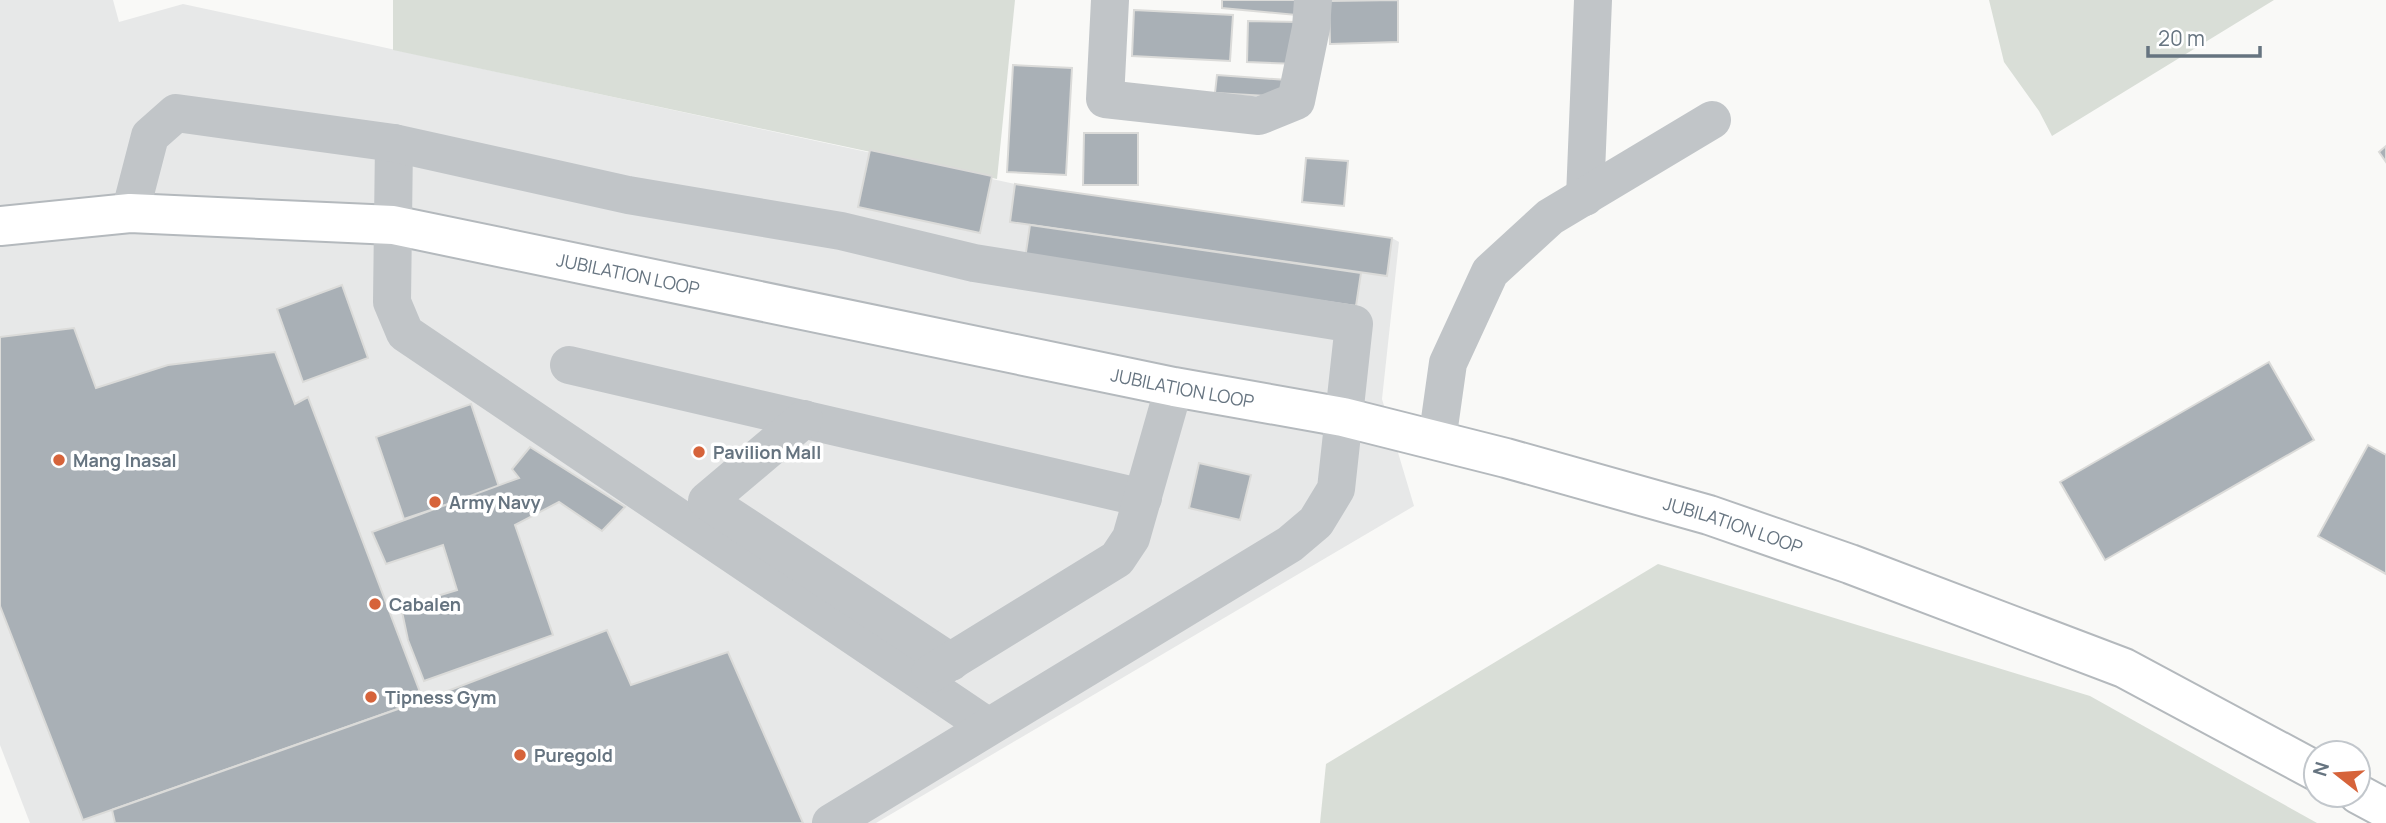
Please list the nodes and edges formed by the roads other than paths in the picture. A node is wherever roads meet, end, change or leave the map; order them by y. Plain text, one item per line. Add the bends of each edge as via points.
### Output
1 (1110, 0) edge
2 (1313, 0) edge
3 (1593, 0) edge
4 (1712, 120) dead end
5 (394, 143) junction
6 (1585, 197) junction
7 (131, 213) junction
8 (393, 225) junction
9 (0, 226) edge
10 (569, 365) dead end
11 (1174, 387) junction
12 (1343, 417) junction
13 (804, 419) junction
14 (1437, 441) junction
15 (1143, 498) junction
16 (935, 671) junction
17 (987, 726) junction
18 (2302, 764) edge
19 (831, 823) edge

1 - 2 street via 1105,99 1259,116 1296,101
3 - 6 street
4 - 6 street
5 - 7 street via 176,113 150,136
5 - 8 street
5 - 12 street via 628,195 841,231 974,263 1354,324
6 - 14 street via 1550,217 1490,272 1448,363
7 - 8 main road, JUBILATION LOOP
7 - 9 main road, JUBILATION LOOP
8 - 11 main road, JUBILATION LOOP
8 - 16 street via 392,302 405,333
10 - 13 street
11 - 12 main road, JUBILATION LOOP
11 - 15 street
12 - 14 main road, JUBILATION LOOP
12 - 17 street via 1336,489 1316,522 1290,544
13 - 15 street
13 - 16 street via 707,501
14 - 18 main road, JUBILATION LOOP via 1709,516 1969,608 2123,668
15 - 16 street via 1131,538 1117,559
16 - 17 street
17 - 19 street

